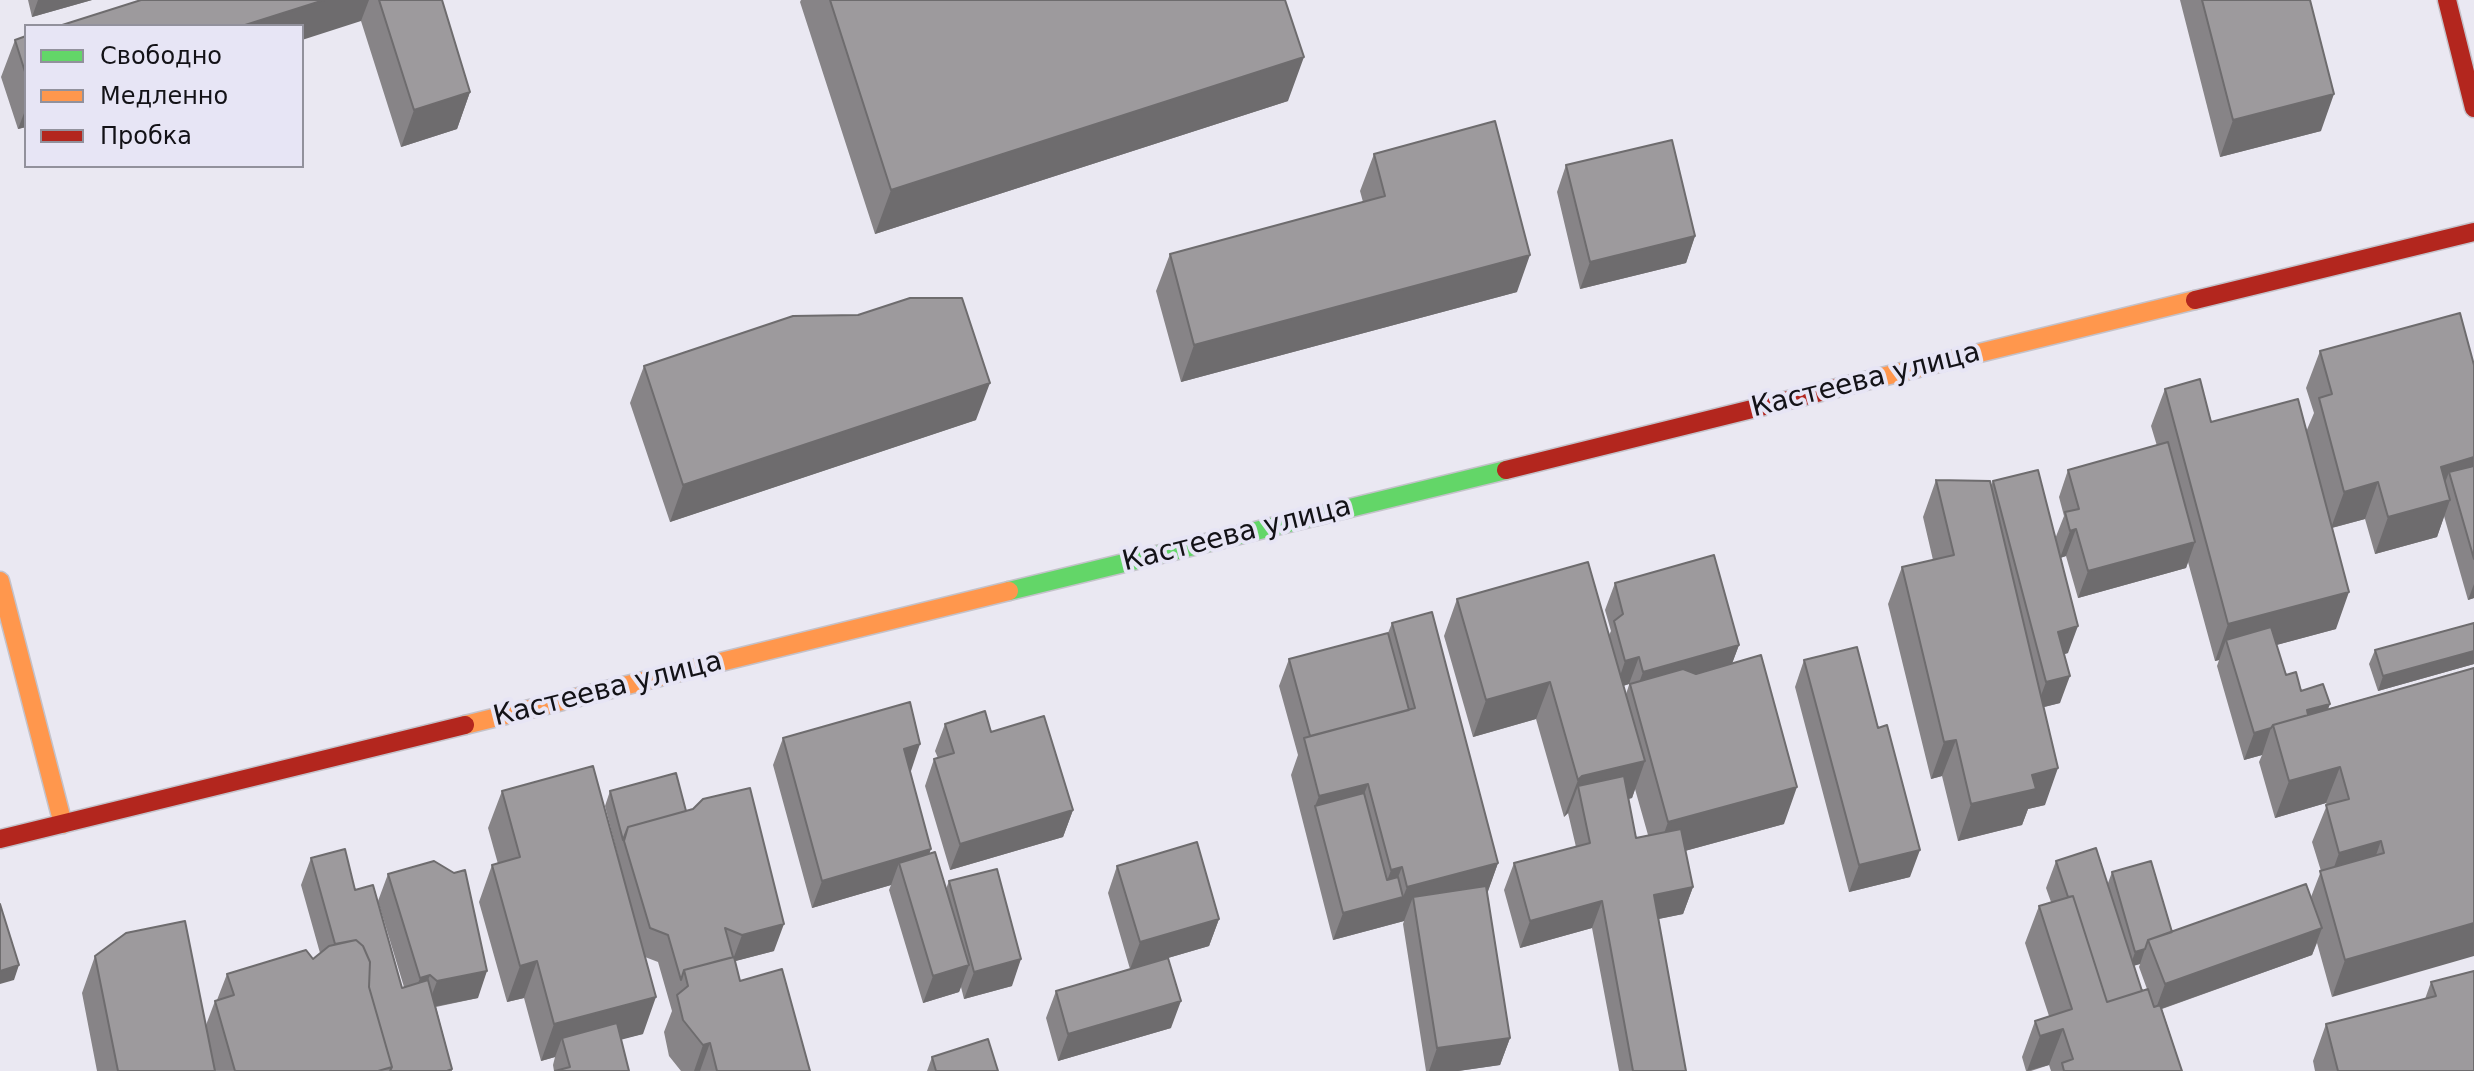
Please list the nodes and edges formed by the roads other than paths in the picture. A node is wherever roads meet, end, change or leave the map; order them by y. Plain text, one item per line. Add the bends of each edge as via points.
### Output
1 (2447, 0) edge
2 (2474, 108) edge
3 (2474, 232) edge
4 (0, 581) edge
5 (63, 824) junction
6 (0, 839) edge

1 - 2 street
3 - 5 street, Кастеева улица
4 - 5 street
5 - 6 street, Кастеева улица

